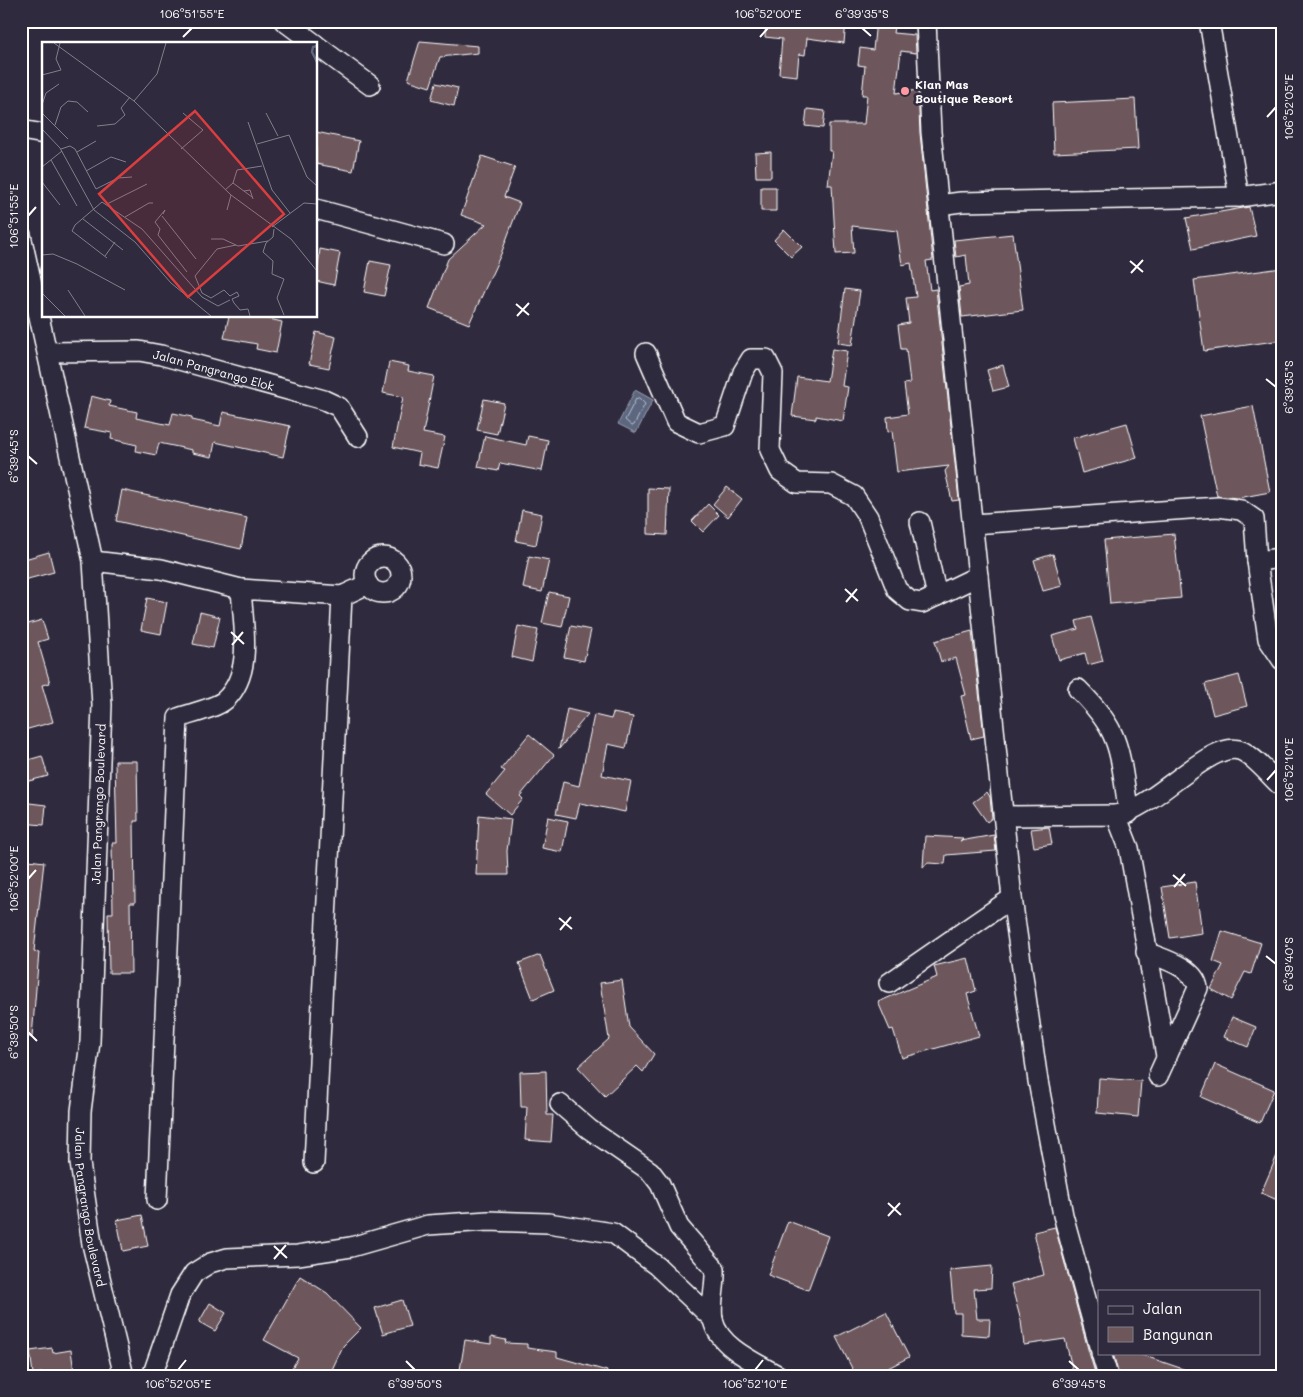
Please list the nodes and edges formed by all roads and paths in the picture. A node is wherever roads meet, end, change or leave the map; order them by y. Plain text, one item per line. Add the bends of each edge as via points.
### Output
1 (284, 21) edge
2 (926, 21) edge
3 (1209, 21) edge
4 (313, 42) edge
5 (318, 46) edge
6 (370, 85) dead end
7 (21, 130) edge
8 (42, 134) edge
9 (1282, 191) edge
10 (1239, 197) junction
11 (939, 206) junction
12 (318, 210) edge
13 (21, 235) edge
14 (444, 244) dead end
15 (48, 352) junction
16 (646, 353) dead end
17 (358, 437) dead end
18 (920, 522) dead end
19 (973, 524) junction
20 (1282, 558) edge
21 (93, 561) junction
22 (1257, 561) junction
23 (978, 576) junction
24 (368, 584) dead end
25 (241, 589) junction
26 (342, 596) junction
27 (936, 596) junction
28 (1282, 660) edge
29 (1078, 689) dead end
30 (1282, 787) edge
31 (1122, 814) junction
32 (1004, 816) junction
33 (1012, 898) junction
34 (1146, 952) junction
35 (889, 983) dead end
36 (1166, 1056) junction
37 (1158, 1076) dead end
38 (560, 1104) dead end
39 (314, 1163) dead end
40 (157, 1200) dead end
41 (713, 1318) junction
42 (1098, 1342) edge
43 (1101, 1354) edge
44 (124, 1376) edge
45 (152, 1376) edge
46 (779, 1376) edge
47 (1108, 1376) edge

1 - 4 street
2 - 11 street via 931,132
3 - 10 street
5 - 6 street
7 - 8 street
9 - 10 street
10 - 11 street via 960,202
11 - 19 street
12 - 14 street
13 - 15 street, Jalan Pangrango Boulevard
15 - 17 street, Jalan Pangrango Elok via 139,351 160,355 324,400 339,407
15 - 21 street, Jalan Pangrango Boulevard
16 - 27 street via 676,422 699,433 725,426 742,372 751,360 766,359 773,373 770,450 780,471 797,483 830,484 854,496 868,517 897,590 910,601 922,603
18 - 27 street
19 - 22 street via 1218,507 1236,509 1248,513 1254,520
19 - 23 street
20 - 22 street
21 - 25 street via 161,569
21 - 44 street, Jalan Pangrango Boulevard via 102,705 90,1042 81,1111 80,1163 92,1244
22 - 28 street via 1268,639
23 - 27 street
23 - 32 street
24 - 26 street
25 - 26 street
25 - 40 street via 245,659 236,685 224,701 178,718
26 - 39 street
29 - 31 street via 1113,734 1121,765
30 - 31 street via 1248,755 1225,749 1208,757 1144,805
31 - 32 street
31 - 34 street
32 - 33 street
33 - 35 street
33 - 42 street via 1038,1081 1063,1215
34 - 36 street
34 - 36 street via 1186,970 1197,982 1196,995
36 - 37 street
38 - 41 street via 600,1137 643,1164 655,1177 678,1227 715,1269
41 - 45 street via 657,1266 613,1233 531,1222 428,1225 351,1247 298,1255 227,1258 210,1263 194,1273 180,1295
41 - 46 street via 728,1344
43 - 47 street

